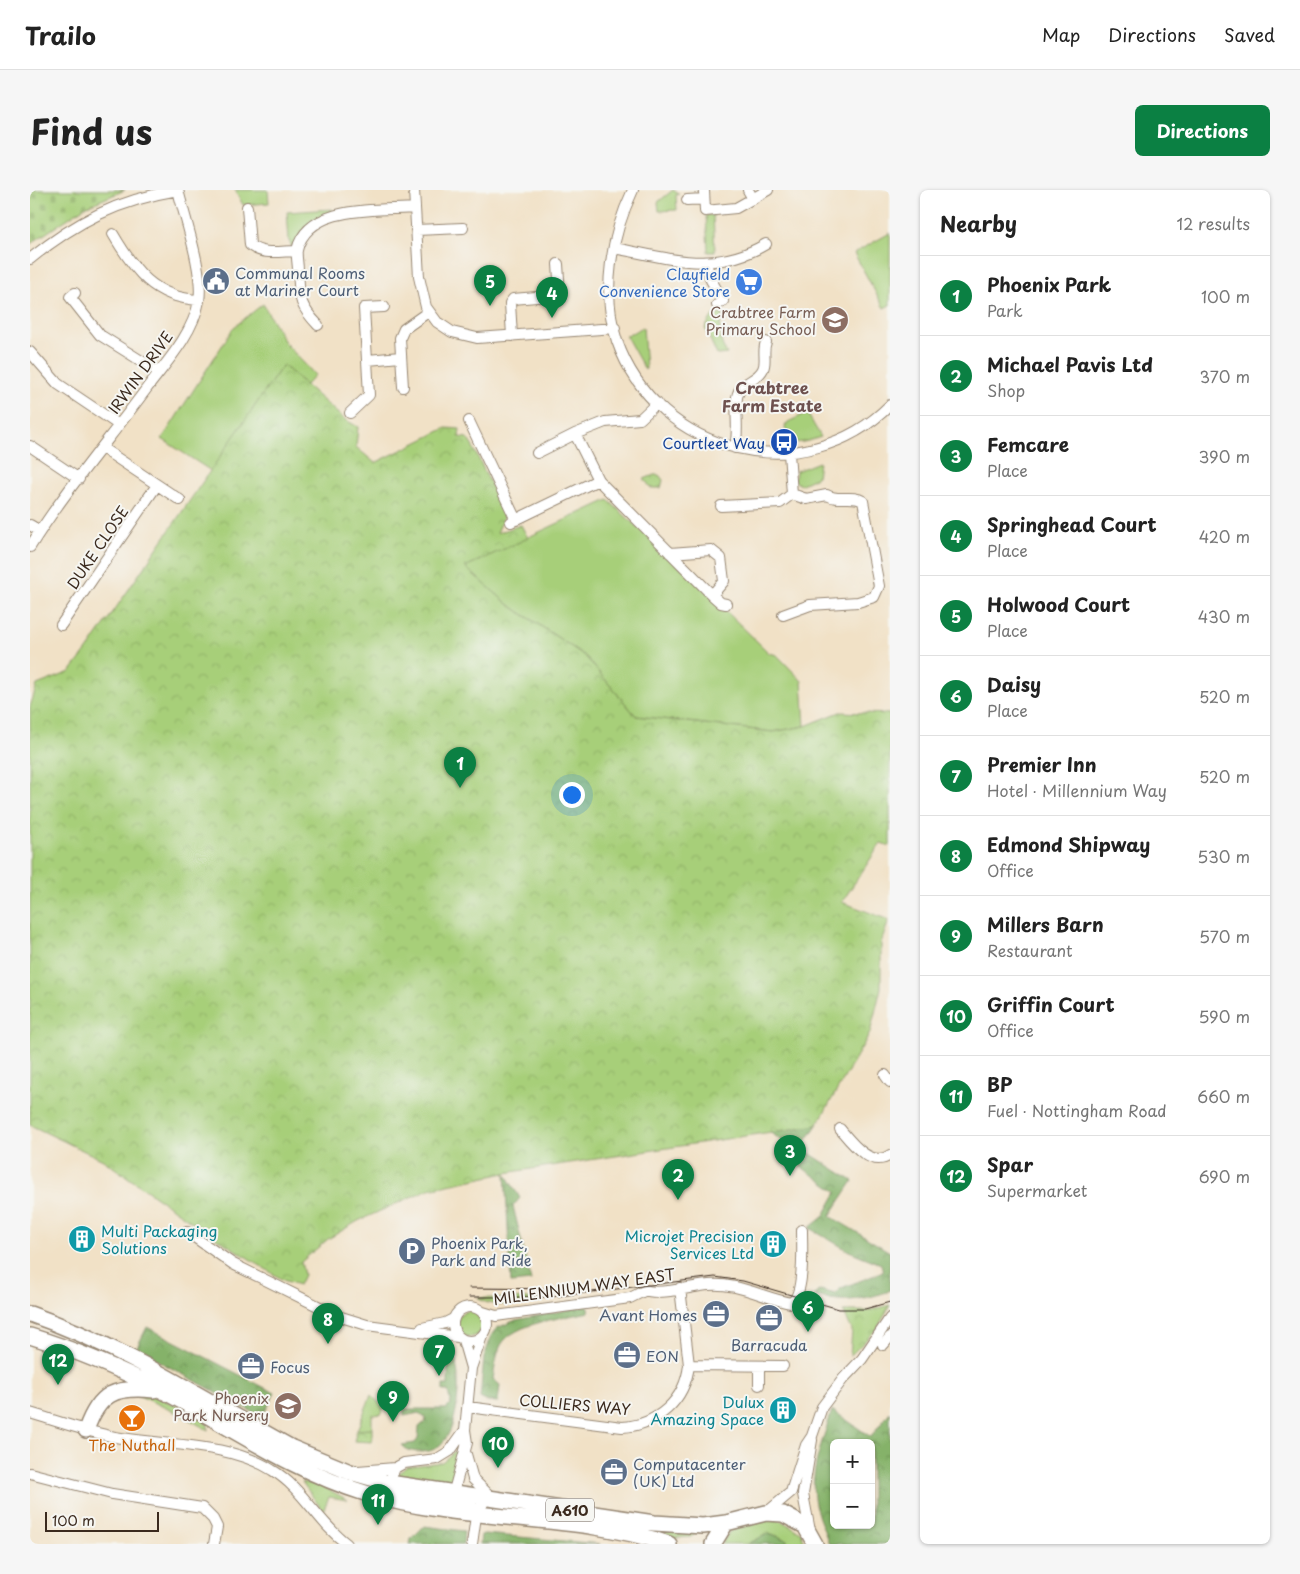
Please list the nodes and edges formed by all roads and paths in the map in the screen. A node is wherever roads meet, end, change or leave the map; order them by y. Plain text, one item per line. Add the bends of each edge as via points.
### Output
1 (178, 190) edge
2 (414, 190) edge
3 (633, 190) edge
4 (768, 190) edge
5 (704, 194) edge
6 (750, 195) edge
7 (688, 200) dead end
8 (247, 207) dead end
9 (415, 208) junction
10 (463, 228) dead end
11 (416, 230) junction
12 (113, 234) dead end
13 (766, 244) dead end
14 (614, 248) junction
15 (297, 251) junction
16 (30, 259) edge
17 (706, 263) junction
18 (558, 264) dead end
19 (76, 293) dead end
20 (199, 300) junction
21 (717, 305) dead end
22 (384, 307) dead end
23 (428, 312) junction
24 (318, 325) dead end
25 (615, 328) junction
26 (512, 336) junction
27 (766, 342) dead end
28 (30, 352) edge
29 (400, 357) junction
30 (368, 360) junction
31 (159, 372) junction
32 (403, 387) dead end
33 (657, 403) junction
34 (890, 405) edge
35 (350, 413) dead end
36 (120, 425) junction
37 (469, 428) dead end
38 (575, 434) junction
39 (30, 446) edge
40 (102, 448) junction
41 (735, 448) junction
42 (537, 453) dead end
43 (789, 454) junction
44 (79, 479) junction
45 (598, 480) junction
46 (157, 485) junction
47 (792, 494) junction
48 (180, 500) dead end
49 (721, 506) dead end
50 (30, 525) edge
51 (40, 532) junction
52 (30, 547) edge
53 (670, 553) junction
54 (712, 595) junction
55 (726, 604) dead end
56 (783, 615) dead end
57 (61, 625) dead end
58 (840, 1129) dead end
59 (890, 1155) edge
60 (802, 1230) dead end
61 (187, 1232) dead end
62 (680, 1288) junction
63 (483, 1312) junction
64 (30, 1314) edge
65 (890, 1318) edge
66 (453, 1319) junction
67 (416, 1330) junction
68 (30, 1336) edge
69 (482, 1336) junction
70 (460, 1339) junction
71 (689, 1365) junction
72 (759, 1366) junction
73 (783, 1366) dead end
74 (112, 1367) junction
75 (471, 1368) junction
76 (759, 1385) dead end
77 (163, 1391) junction
78 (113, 1392) junction
79 (468, 1407) junction
80 (30, 1413) edge
81 (86, 1430) junction
82 (465, 1430) junction
83 (812, 1436) junction
84 (466, 1451) junction
85 (395, 1468) junction
86 (350, 1472) junction
87 (30, 1473) edge
88 (389, 1483) junction
89 (450, 1502) junction
90 (483, 1505) junction
91 (766, 1513) junction
92 (726, 1523) junction
93 (813, 1540) edge
94 (214, 1544) edge
95 (347, 1544) edge
96 (472, 1544) edge
97 (669, 1544) edge
98 (713, 1544) edge

1 - 16 street via 150,194 103,210 53,240
1 - 20 street, IRWIN DRIVE via 197,269
2 - 9 street
3 - 14 street
4 - 6 street
5 - 6 street via 706,211 736,208
5 - 7 street
8 - 15 street via 250,245 263,252
9 - 11 street
9 - 15 street via 329,216 311,226
10 - 11 street
11 - 23 street via 419,277
12 - 20 street via 140,276 171,294
13 - 17 street via 740,256
14 - 17 street
14 - 25 street via 609,289
15 - 24 street via 303,307
17 - 21 street via 711,280 724,301
18 - 26 street via 560,295 513,299 510,303
19 - 31 street via 70,297 100,335
20 - 31 street, IRWIN DRIVE via 191,325
22 - 30 street via 364,308
23 - 26 street via 452,332 465,336
23 - 29 street via 404,329 400,338
25 - 26 street
25 - 33 street via 616,339 629,367
27 - 41 street via 760,375 742,387 738,397
28 - 36 street via 58,384
29 - 30 street
29 - 32 street
30 - 35 street via 369,395
31 - 36 street, IRWIN DRIVE
33 - 38 street via 640,419 605,422
33 - 41 street via 691,431
34 - 43 street via 852,434 829,444
36 - 40 street, IRWIN DRIVE
37 - 45 street via 513,521
38 - 42 street
38 - 45 street
39 - 44 street
40 - 44 street, IRWIN DRIVE
40 - 46 street
41 - 43 street
43 - 47 street
44 - 51 street, IRWIN DRIVE
45 - 53 street
46 - 48 street
46 - 57 street, DUKE CLOSE
47 - 49 street via 780,502
47 - 56 street via 806,499 827,495 832,499 849,497 863,501 879,586 874,597 858,602 810,605
50 - 51 street
51 - 52 street, IRWIN DRIVE
53 - 54 street
53 - 54 street via 711,550 721,558 724,581
54 - 55 street
58 - 59 street via 859,1150 873,1158
60 - 62 street, MILLENNIUM WAY EAST via 800,1286 797,1298 791,1303 728,1285
61 - 67 street via 233,1264 338,1316 367,1325
62 - 63 street, MILLENNIUM WAY EAST via 646,1290 630,1298 534,1312 496,1316
62 - 71 street, COLLIERS WAY
63 - 66 street via 474,1307 464,1307
63 - 69 street via 487,1324
64 - 86 highway, A610 via 97,1339 292,1448
65 - 83 street via 862,1359 833,1390 822,1408
66 - 67 street
66 - 70 street via 453,1329
67 - 70 street
68 - 74 highway, A610
69 - 70 street via 473,1341
69 - 75 street
70 - 75 street
71 - 72 street
71 - 79 street, COLLIERS WAY via 685,1383 672,1405 648,1422 633,1426
72 - 73 street
72 - 76 street
74 - 77 highway, A610
74 - 78 highway via 116,1382
75 - 79 street
77 - 78 highway via 132,1388
77 - 89 highway, A610 via 317,1474 364,1493
78 - 81 highway via 98,1404
79 - 82 street
80 - 81 street
81 - 95 street via 168,1445 217,1449 252,1460 285,1479 326,1526
82 - 84 street
82 - 85 street via 450,1451 442,1456
83 - 91 street via 806,1444 791,1492
83 - 93 street via 803,1494
84 - 89 street
84 - 90 street
85 - 86 street
85 - 88 street
86 - 88 highway, A610
87 - 94 street via 112,1494 202,1508 217,1527
88 - 89 highway, A610
89 - 90 highway, A610
89 - 90 highway, A610
90 - 92 highway, A610 via 676,1525
90 - 96 street
90 - 97 highway, A610
91 - 92 highway, A610
91 - 93 highway, A610 via 783,1514 799,1521
92 - 98 highway

